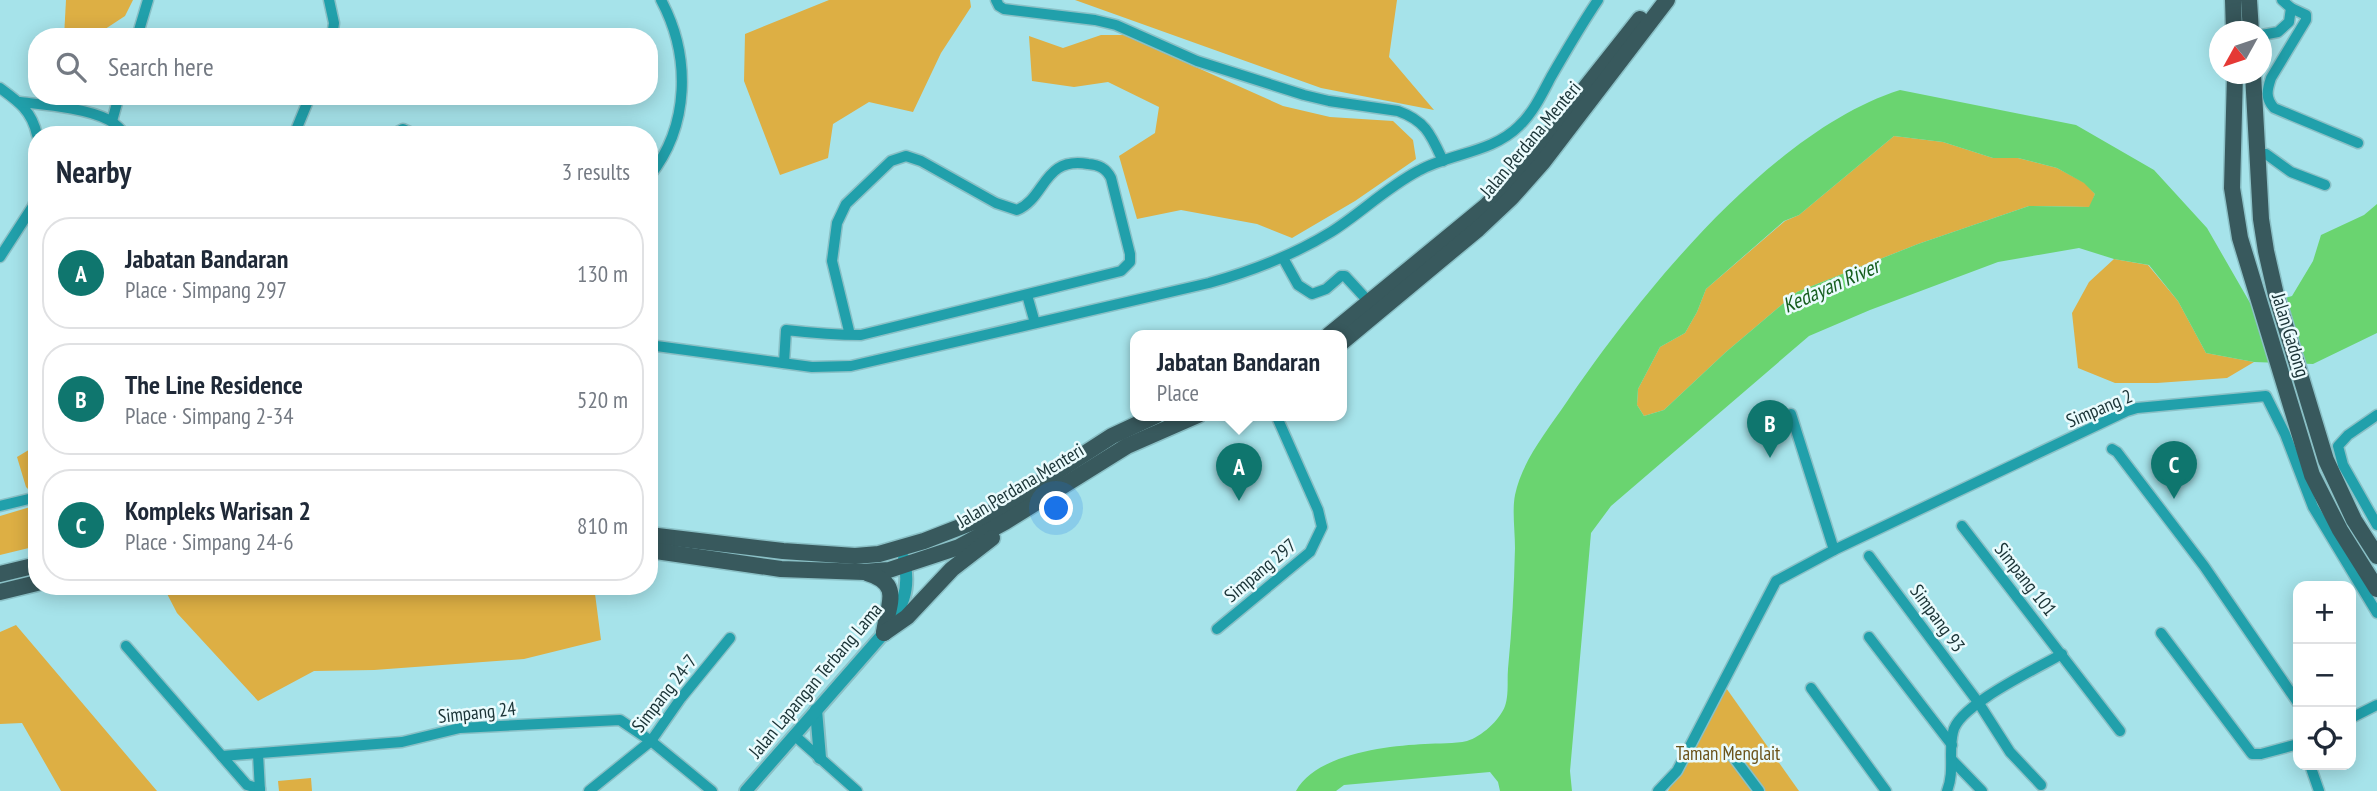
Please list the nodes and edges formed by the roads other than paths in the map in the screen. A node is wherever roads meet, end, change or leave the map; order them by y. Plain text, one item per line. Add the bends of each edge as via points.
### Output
1 (148, 0) edge
2 (329, 0) edge
3 (661, 0) edge
4 (996, 0) edge
5 (1598, 0) edge
6 (1655, 0) edge
7 (1667, 0) edge
8 (2233, 0) edge
9 (2249, 0) edge
10 (2281, 0) edge
11 (2291, 8) junction
12 (2234, 21) edge
13 (2250, 21) edge
14 (140, 28) edge
15 (333, 28) edge
16 (2272, 34) edge
17 (2235, 84) edge
18 (2254, 84) edge
19 (0, 88) edge
20 (20, 102) junction
21 (28, 103) edge
22 (44, 105) edge
23 (116, 105) edge
24 (306, 105) edge
25 (112, 121) junction
26 (34, 126) edge
27 (117, 126) edge
28 (298, 126) edge
29 (2358, 143) dead end
30 (2258, 154) junction
31 (1443, 160) junction
32 (658, 164) edge
33 (2325, 185) dead end
34 (28, 213) edge
35 (0, 257) edge
36 (1283, 258) junction
37 (1027, 295) junction
38 (1369, 302) junction
39 (1035, 323) junction
40 (1335, 330) edge
41 (850, 335) junction
42 (1347, 338) edge
43 (658, 346) edge
44 (783, 363) junction
45 (1791, 414) dead end
46 (2377, 415) edge
47 (1145, 421) edge
48 (1184, 421) edge
49 (1279, 421) edge
50 (2112, 449) dead end
51 (28, 499) edge
52 (1031, 505) junction
53 (0, 506) edge
54 (2377, 525) edge
55 (1962, 526) dead end
56 (658, 536) edge
57 (902, 549) junction
58 (1834, 550) junction
59 (658, 551) edge
60 (1869, 556) dead end
61 (2377, 556) edge
62 (906, 565) junction
63 (28, 567) edge
64 (864, 572) junction
65 (0, 574) edge
66 (28, 576) edge
67 (0, 583) edge
68 (28, 585) edge
69 (2377, 589) edge
70 (0, 592) edge
71 (2377, 613) edge
72 (1217, 629) dead end
73 (884, 633) junction
74 (2161, 633) dead end
75 (1870, 637) dead end
76 (730, 638) dead end
77 (126, 646) dead end
78 (2062, 654) junction
79 (1811, 688) dead end
80 (2293, 696) edge
81 (1978, 702) junction
82 (2377, 705) edge
83 (816, 710) junction
84 (2356, 716) edge
85 (2120, 731) dead end
86 (794, 735) junction
87 (651, 741) junction
88 (1952, 745) junction
89 (2293, 745) edge
90 (258, 754) junction
91 (1732, 755) dead end
92 (222, 756) junction
93 (820, 758) junction
94 (1952, 760) junction
95 (2312, 770) edge
96 (2041, 785) dead end
97 (260, 790) edge
98 (589, 791) edge
99 (712, 791) edge
100 (747, 791) edge
101 (857, 791) edge
102 (1658, 791) edge
103 (1759, 791) edge
104 (1886, 791) edge
105 (1947, 791) edge
106 (1982, 791) edge
107 (2319, 791) edge

1 - 14 street
2 - 15 street
3 - 32 street via 680,55 682,98
4 - 31 street via 1004,9 1116,25 1197,61 1304,95 1408,115 1428,129
5 - 31 street via 1519,126 1494,142
6 - 38 main road, Jalan Perdana Menteri via 1518,172 1469,220
7 - 42 main road, Jalan Perdana Menteri via 1511,198
8 - 12 main road
9 - 13 main road
10 - 11 street
11 - 16 street via 2285,28
11 - 29 street via 2303,11 2306,20 2271,79 2270,103
17 - 69 main road, Jalan Gadong via 2232,188 2240,238 2309,466
18 - 30 main road, Jalan Gadong
19 - 20 street
20 - 21 street
20 - 26 street
22 - 25 street
23 - 25 street
24 - 28 street
25 - 27 street
30 - 33 street
30 - 61 main road, Jalan Gadong via 2261,219 2276,295 2332,476
31 - 36 street via 1403,179 1331,232
34 - 35 street
36 - 38 street via 1298,285 1312,294 1345,276
36 - 39 street via 1209,283
37 - 39 street
37 - 41 street
37 - 41 street via 1121,271 1130,262 1107,170 1068,163 1017,210 906,156 891,161 856,194 837,223 832,261
38 - 40 main road, Jalan Perdana Menteri
39 - 44 street via 851,366
41 - 44 street via 786,330
43 - 44 street
45 - 58 street
46 - 54 street via 2341,441 2338,451
47 - 57 main road, Jalan Perdana Menteri via 1103,441 993,512
48 - 52 main road, Jalan Perdana Menteri via 1127,446
49 - 72 street, Simpang 297 via 1322,527 1310,552
50 - 80 street via 2204,566
51 - 53 street
52 - 62 main road, Jalan Perdana Menteri via 959,547
52 - 73 main road via 952,569 907,617
55 - 78 street, Simpang 101
56 - 57 main road, Jalan Perdana Menteri via 750,549 855,556
57 - 62 street, Jalan Lapangan Terbang Lama
58 - 71 street, Simpang 2 via 2137,408 2266,396 2314,507
58 - 102 street, Simpang 2 via 1776,581 1677,771
59 - 64 main road, Jalan Perdana Menteri via 781,569
60 - 81 street, Simpang 93
62 - 64 main road, Jalan Perdana Menteri
62 - 73 street, Jalan Lapangan Terbang Lama via 901,609
63 - 65 main road
64 - 73 main road via 885,581 891,592
66 - 67 main road
68 - 70 main road
73 - 83 street, Jalan Lapangan Terbang Lama
74 - 89 street via 2252,754
75 - 88 street
76 - 87 street, Simpang 24-7
77 - 92 street
78 - 81 street
78 - 85 street, Simpang 101
79 - 104 street
81 - 88 street via 1956,722
81 - 96 street, Simpang 93 via 2010,752
82 - 84 street
83 - 86 street, Jalan Lapangan Terbang Lama
83 - 93 street
86 - 93 street
86 - 100 street, Jalan Lapangan Terbang Lama
87 - 90 street, Simpang 24 via 620,720 460,728 402,742
87 - 98 street, Simpang 24-7
87 - 99 street, Simpang 24
88 - 94 street
90 - 92 street, Simpang 24
90 - 97 street
91 - 103 street
92 - 97 street via 247,785
93 - 101 street
94 - 105 street
94 - 106 street
95 - 107 street

